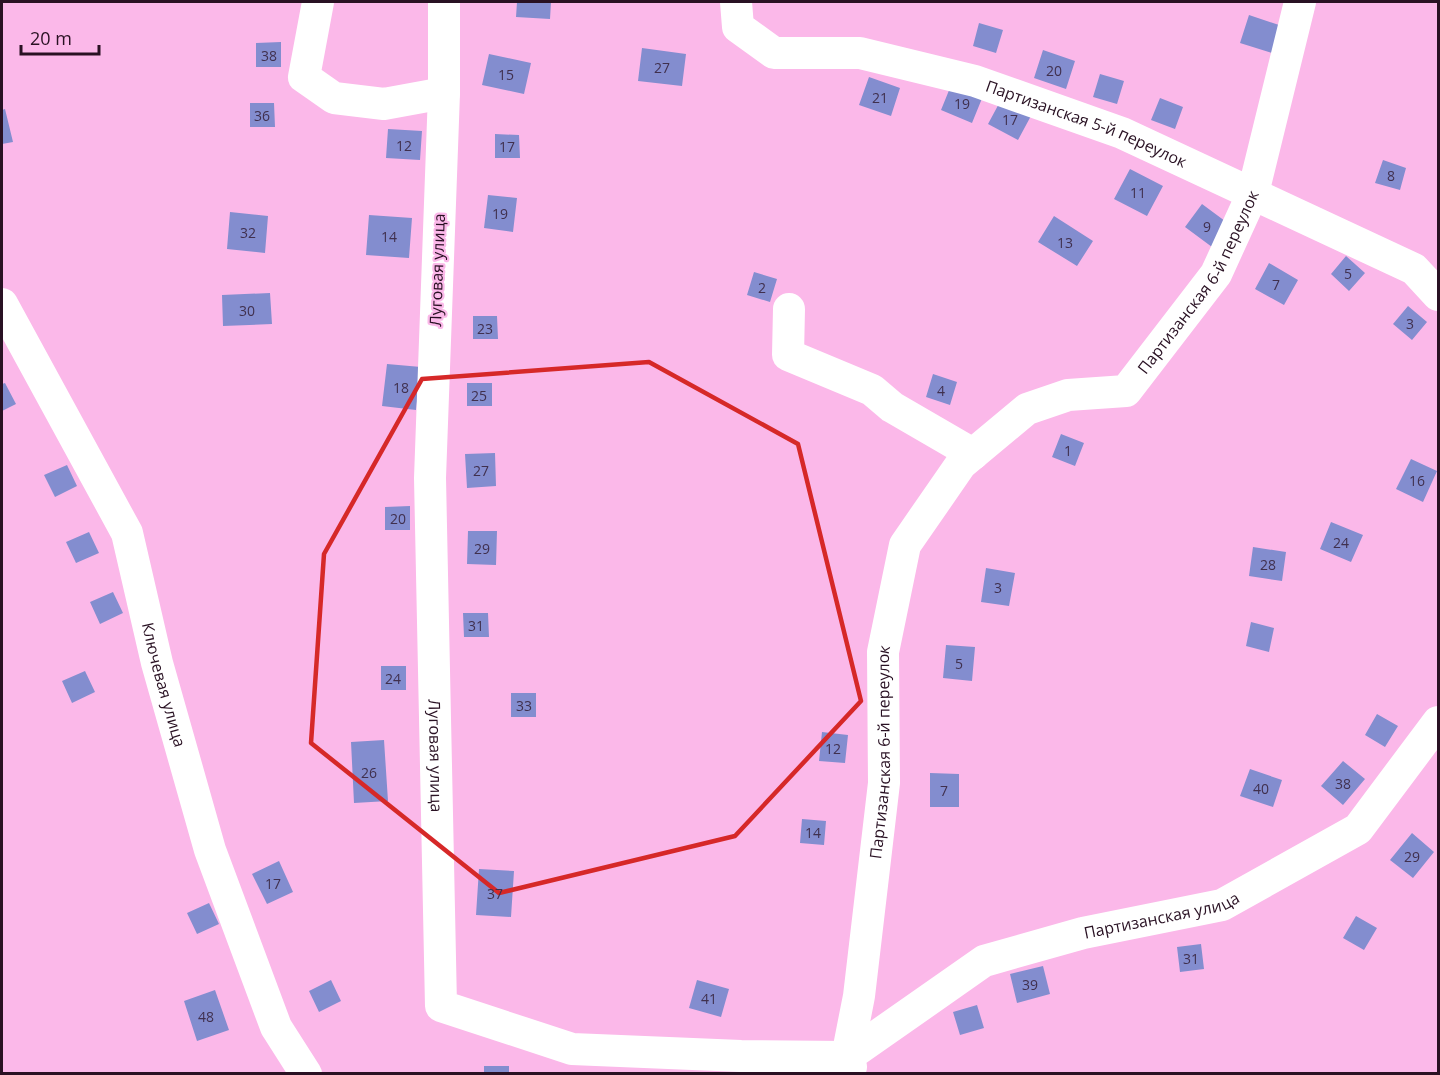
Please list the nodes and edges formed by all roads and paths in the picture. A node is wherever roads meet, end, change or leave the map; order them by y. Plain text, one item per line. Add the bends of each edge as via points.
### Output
1 (318, 2) edge
2 (444, 2) edge
3 (736, 2) edge
4 (1300, 2) edge
5 (444, 93) junction
6 (1253, 193) junction
7 (1438, 295) edge
8 (2, 304) edge
9 (789, 309) dead end
10 (972, 454) junction
11 (1438, 722) edge
12 (850, 1065) edge
13 (306, 1074) edge

1 - 5 street via 304,77 334,98 384,104
2 - 5 street, Луговая улица
3 - 6 street, Партизанская 5-й переулок via 738,27 774,53 860,52 975,81 1122,133
4 - 6 street, Партизанская 6-й переулок
5 - 12 street, Луговая улица via 430,478 441,1006 572,1049
6 - 7 street, Партизанская 5-й переулок via 1414,269
6 - 10 street, Партизанская 6-й переулок via 1216,274 1126,391 1068,395 1028,410
8 - 13 street, Ключевая улица via 127,533 157,663 210,850 276,1027
9 - 10 street via 788,355 872,390 892,407
10 - 12 street, Партизанская 6-й переулок via 905,545 883,652 884,783
11 - 12 street, Партизанская улица via 1358,829 1222,905 1083,933 984,961

